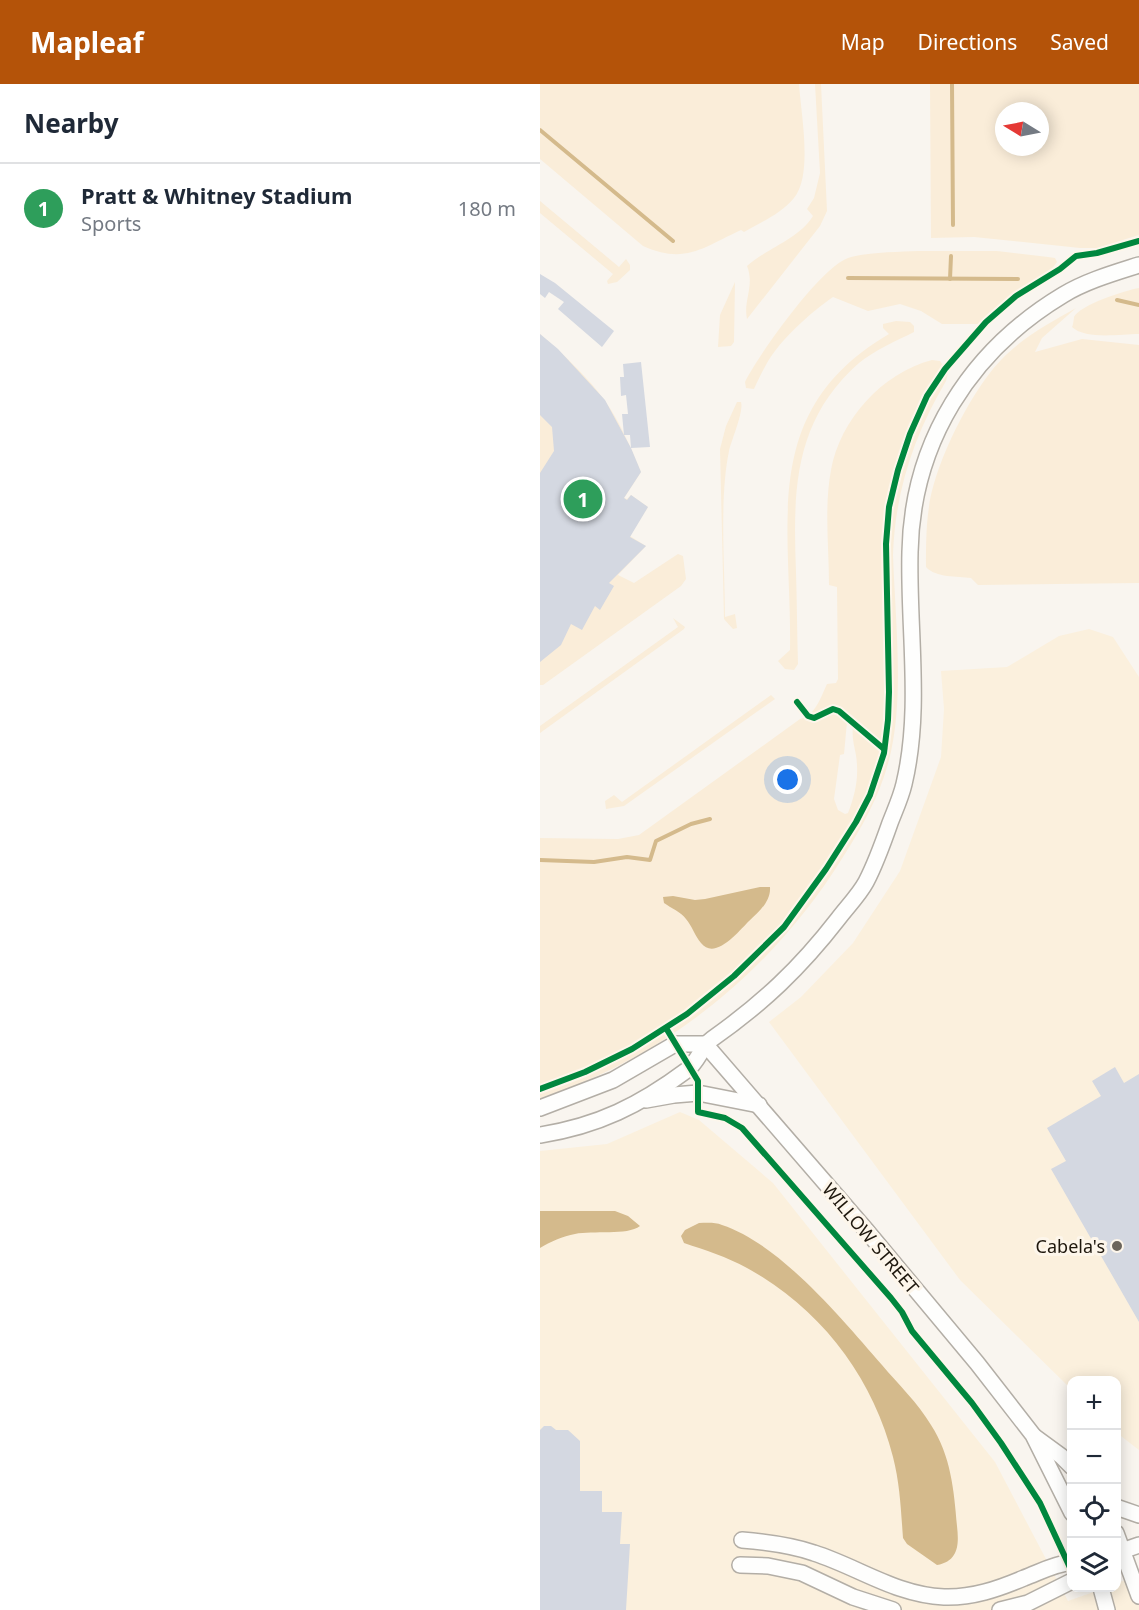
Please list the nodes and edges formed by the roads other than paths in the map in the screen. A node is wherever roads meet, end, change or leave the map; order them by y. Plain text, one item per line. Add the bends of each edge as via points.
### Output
1 (1139, 265) edge
2 (705, 1044) junction
3 (640, 1101) junction
4 (759, 1106) junction
5 (540, 1108) edge
6 (540, 1135) edge
7 (1033, 1435) junction
8 (1067, 1463) edge
9 (1067, 1505) edge
10 (1121, 1509) edge
11 (1139, 1515) edge
12 (742, 1540) dead end
13 (1139, 1545) edge
14 (1121, 1552) edge
15 (1121, 1554) edge
16 (1067, 1562) edge
17 (740, 1565) dead end
18 (1067, 1583) edge
19 (1102, 1592) edge
20 (1139, 1596) edge
21 (893, 1610) edge
22 (1000, 1610) edge
23 (1107, 1610) edge

1 - 2 street via 1065,293 1021,323 988,353 943,418 920,476 914,505 910,555 913,702 908,758 903,786 880,851 864,885 785,981
2 - 3 street via 690,1068
2 - 4 street, WILLOW STREET
2 - 5 street via 675,1044 613,1080
3 - 4 street via 698,1093
3 - 6 street via 578,1128
4 - 7 street, WILLOW STREET via 896,1265
7 - 8 street, WILLOW STREET
7 - 9 street, WILLOW STREET
10 - 11 street
12 - 16 street via 813,1552 909,1592 944,1597 975,1595
13 - 14 street
15 - 20 street
17 - 21 street via 802,1573 853,1597
18 - 22 street via 1028,1603
19 - 23 street

